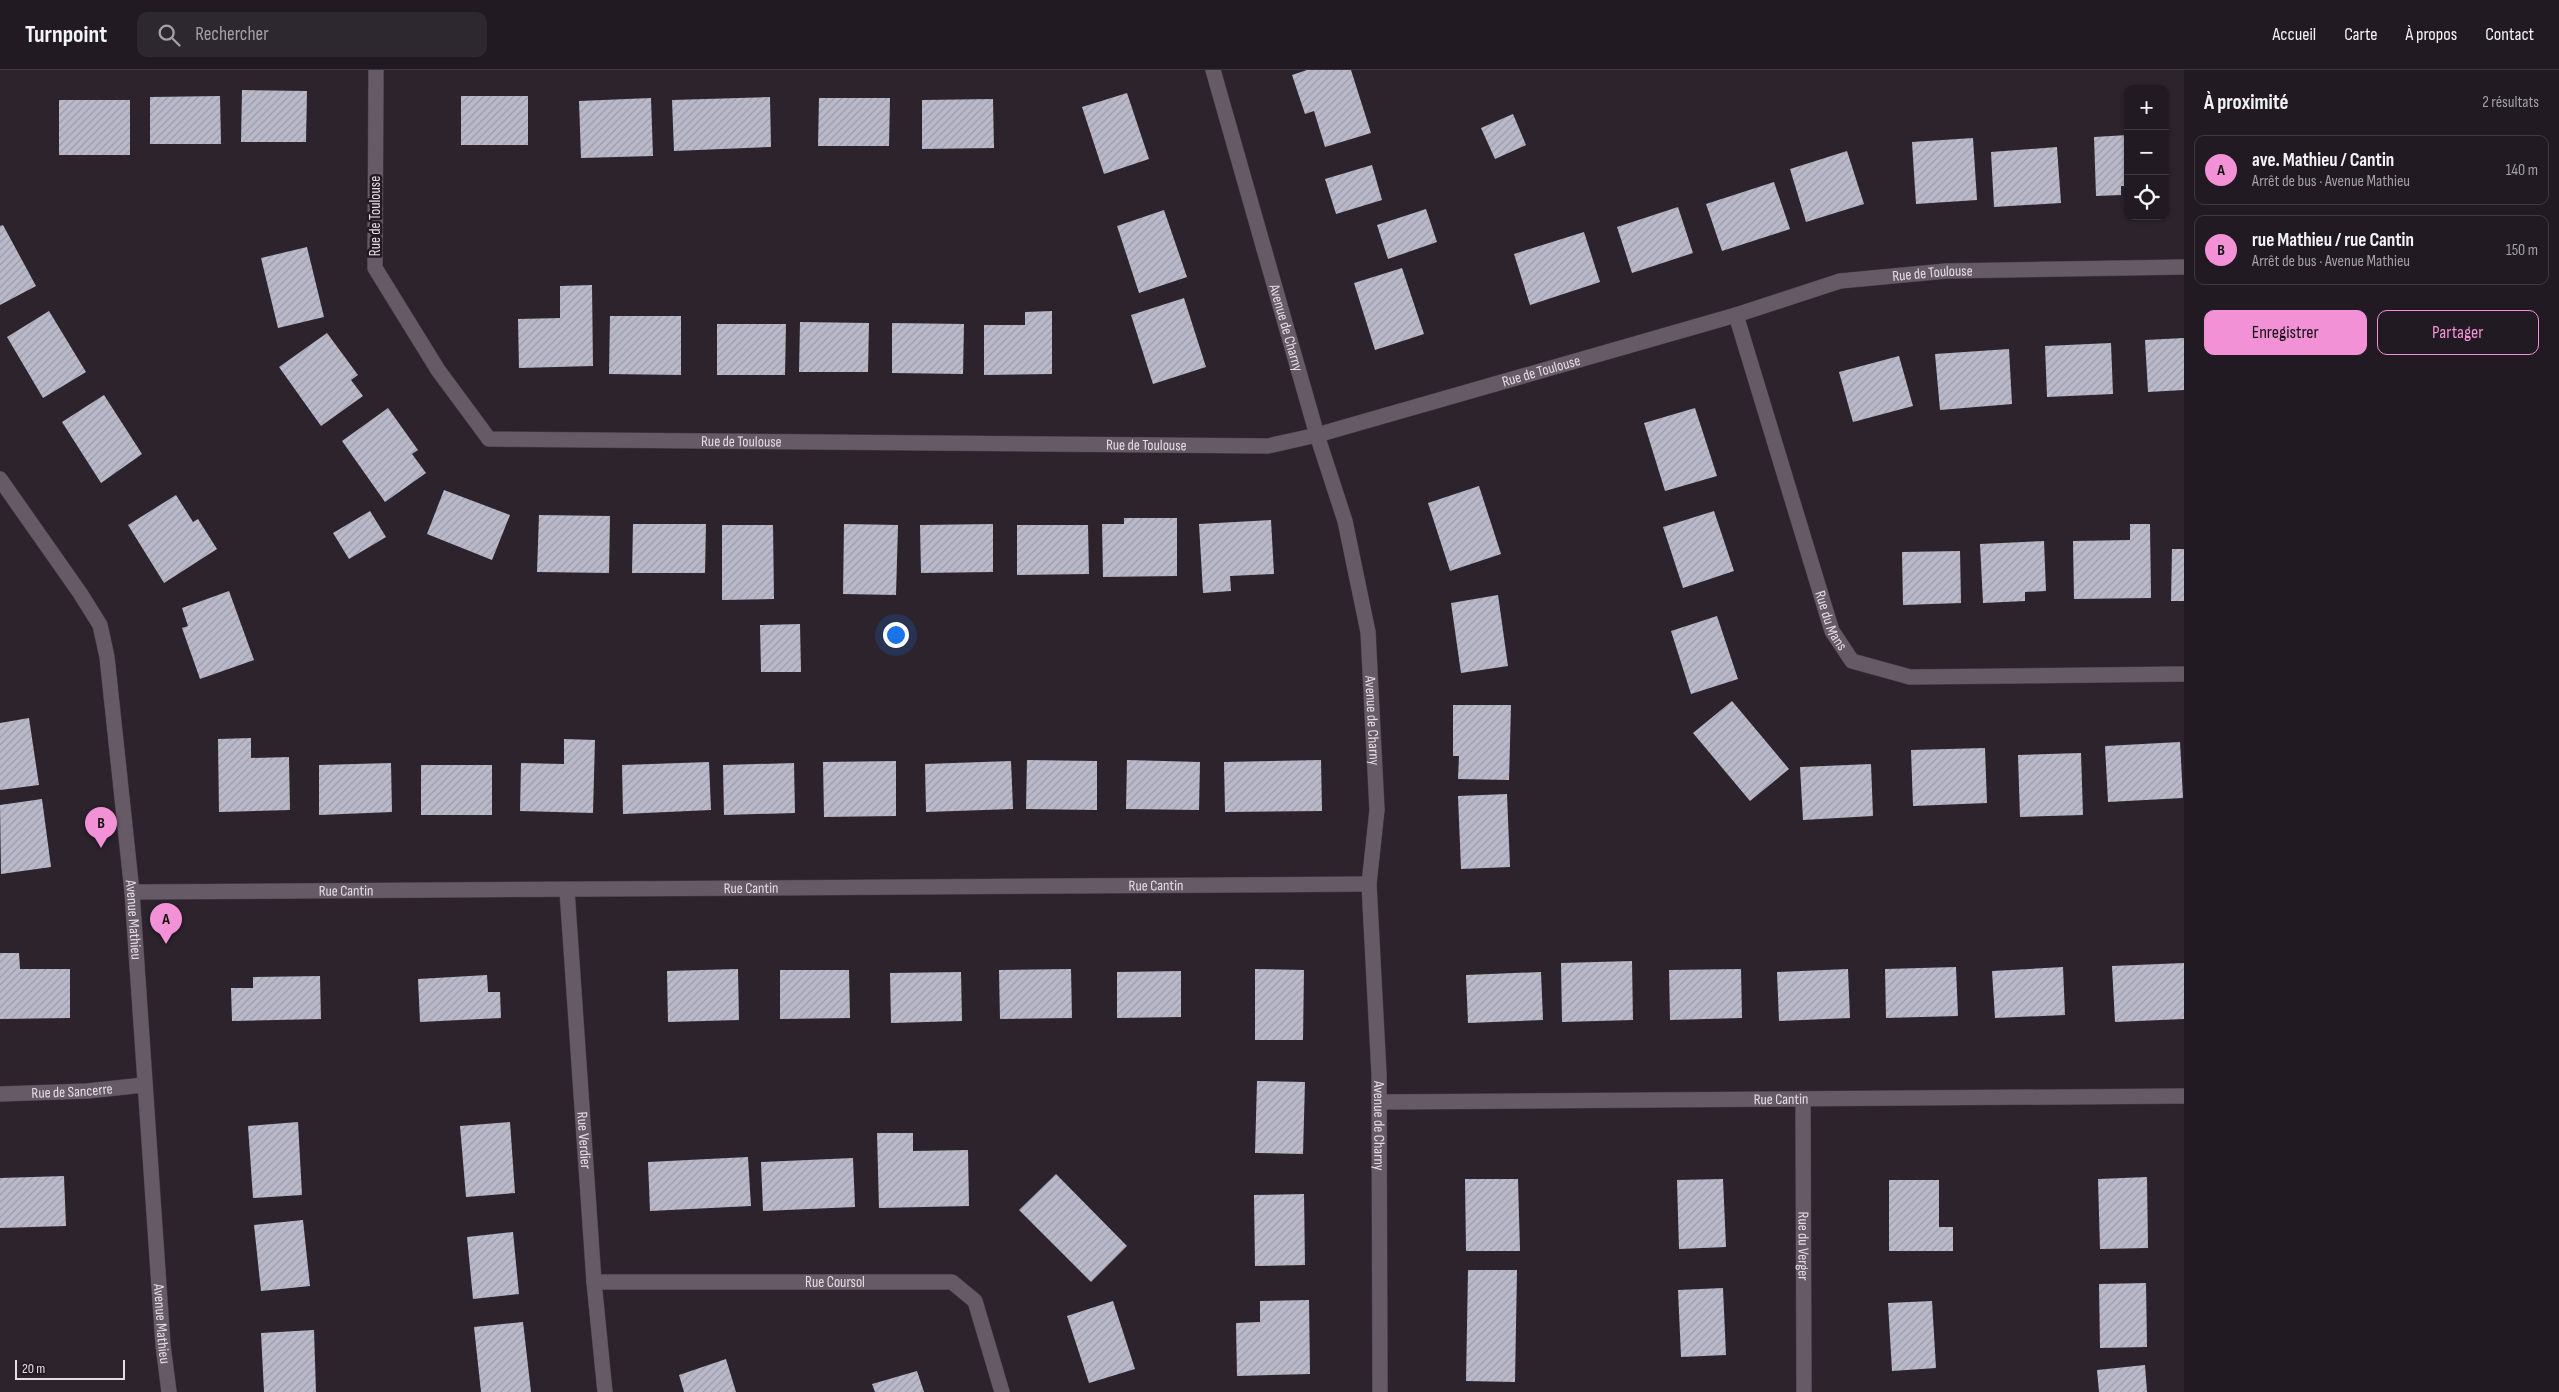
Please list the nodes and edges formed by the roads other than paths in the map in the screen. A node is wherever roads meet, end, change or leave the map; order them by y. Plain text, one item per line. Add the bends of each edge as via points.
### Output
1 (376, 70) edge
2 (1213, 70) edge
3 (2184, 267) edge
4 (1736, 315) junction
5 (1317, 435) junction
6 (0, 479) edge
7 (2184, 674) edge
8 (1369, 884) junction
9 (567, 890) junction
10 (132, 892) junction
11 (144, 1085) junction
12 (0, 1094) edge
13 (2184, 1096) edge
14 (1803, 1100) junction
15 (1379, 1102) junction
16 (594, 1282) junction
17 (169, 1392) edge
18 (605, 1392) edge
19 (1002, 1392) edge
20 (1380, 1392) edge
21 (1804, 1392) edge

1 - 5 street, Rue de Toulouse via 375,268 438,370 489,439 1268,446
2 - 5 street, Avenue de Charny
3 - 4 street, Rue de Toulouse via 1946,271 1840,281
4 - 5 street, Rue de Toulouse
4 - 7 street, Rue du Mans via 1832,631 1852,661 1910,677
5 - 8 street, Avenue de Charny via 1345,521 1368,632 1377,810
6 - 10 street, Avenue Mathieu via 100,625 107,657
8 - 9 street, Rue Cantin
8 - 15 street, Avenue de Charny
9 - 10 street, Rue Cantin
9 - 16 street, Rue Verdier
10 - 11 street, Avenue Mathieu
11 - 12 street, Rue de Sancerre
11 - 17 street, Avenue Mathieu
13 - 14 street, Rue Cantin
14 - 15 street, Rue Cantin
14 - 21 street, Rue du Verger
15 - 20 street, Avenue de Charny
16 - 18 street, Rue Verdier
16 - 19 street, Rue Coursol via 952,1282 975,1301

